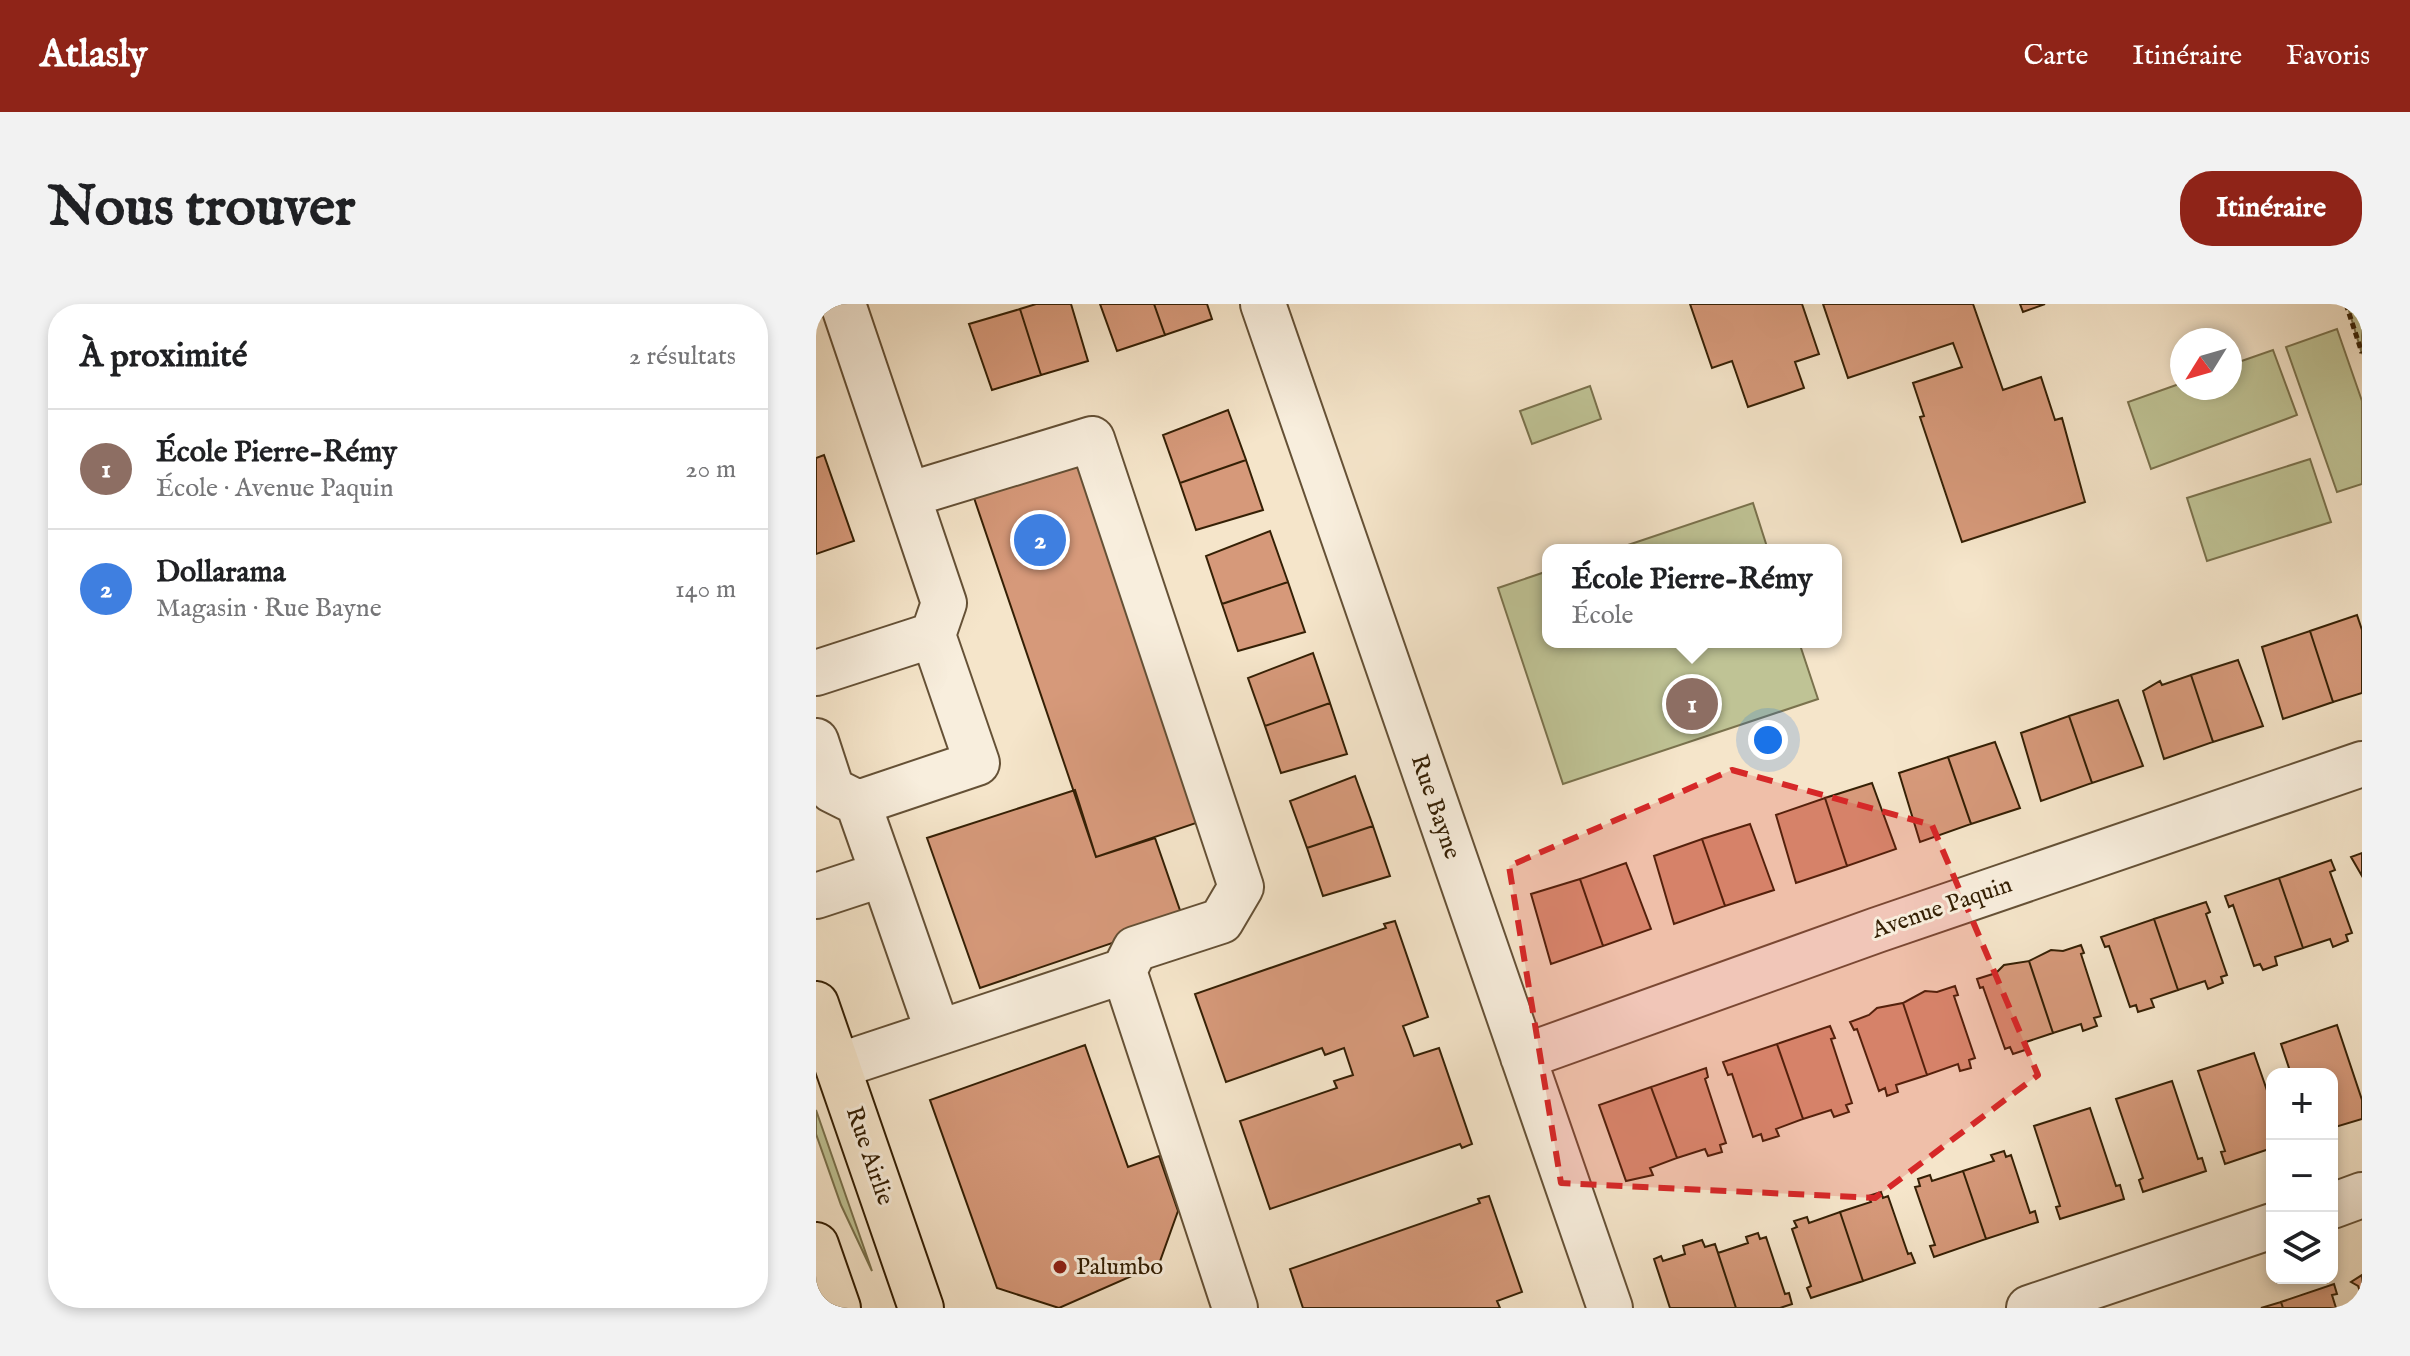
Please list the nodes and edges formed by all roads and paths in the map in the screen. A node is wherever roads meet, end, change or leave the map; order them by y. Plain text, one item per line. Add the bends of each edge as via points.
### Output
1 (843, 304) edge
2 (1263, 304) edge
3 (2346, 304) edge
4 (2362, 353) edge
5 (908, 495) junction
6 (933, 635) junction
7 (816, 673) edge
8 (816, 741) edge
9 (2362, 764) edge
10 (858, 803) junction
11 (883, 874) junction
12 (816, 896) edge
13 (1124, 971) junction
14 (816, 1004) edge
15 (938, 1032) junction
16 (1523, 1057) junction
17 (838, 1066) junction
18 (2362, 1195) edge
19 (2338, 1204) edge
20 (2266, 1228) edge
21 (816, 1245) edge
22 (838, 1308) edge
23 (921, 1308) edge
24 (1235, 1308) edge
25 (1610, 1308) edge
26 (2029, 1308) edge

1 - 5 street
2 - 16 street, Rue Bayne
3 - 4 path
5 - 6 street via 944,603
5 - 13 street via 1092,439 1241,887 1221,921 1135,949
6 - 7 street
6 - 10 street via 977,763
8 - 10 street via 832,790
9 - 16 street, Avenue Paquin
10 - 11 street
11 - 12 street
11 - 15 street
13 - 15 street
13 - 24 street
14 - 17 main road, Rue Airlie
15 - 17 street
16 - 25 street, Rue Bayne
17 - 23 main road, Rue Airlie
18 - 19 street
20 - 26 street
21 - 22 main road

